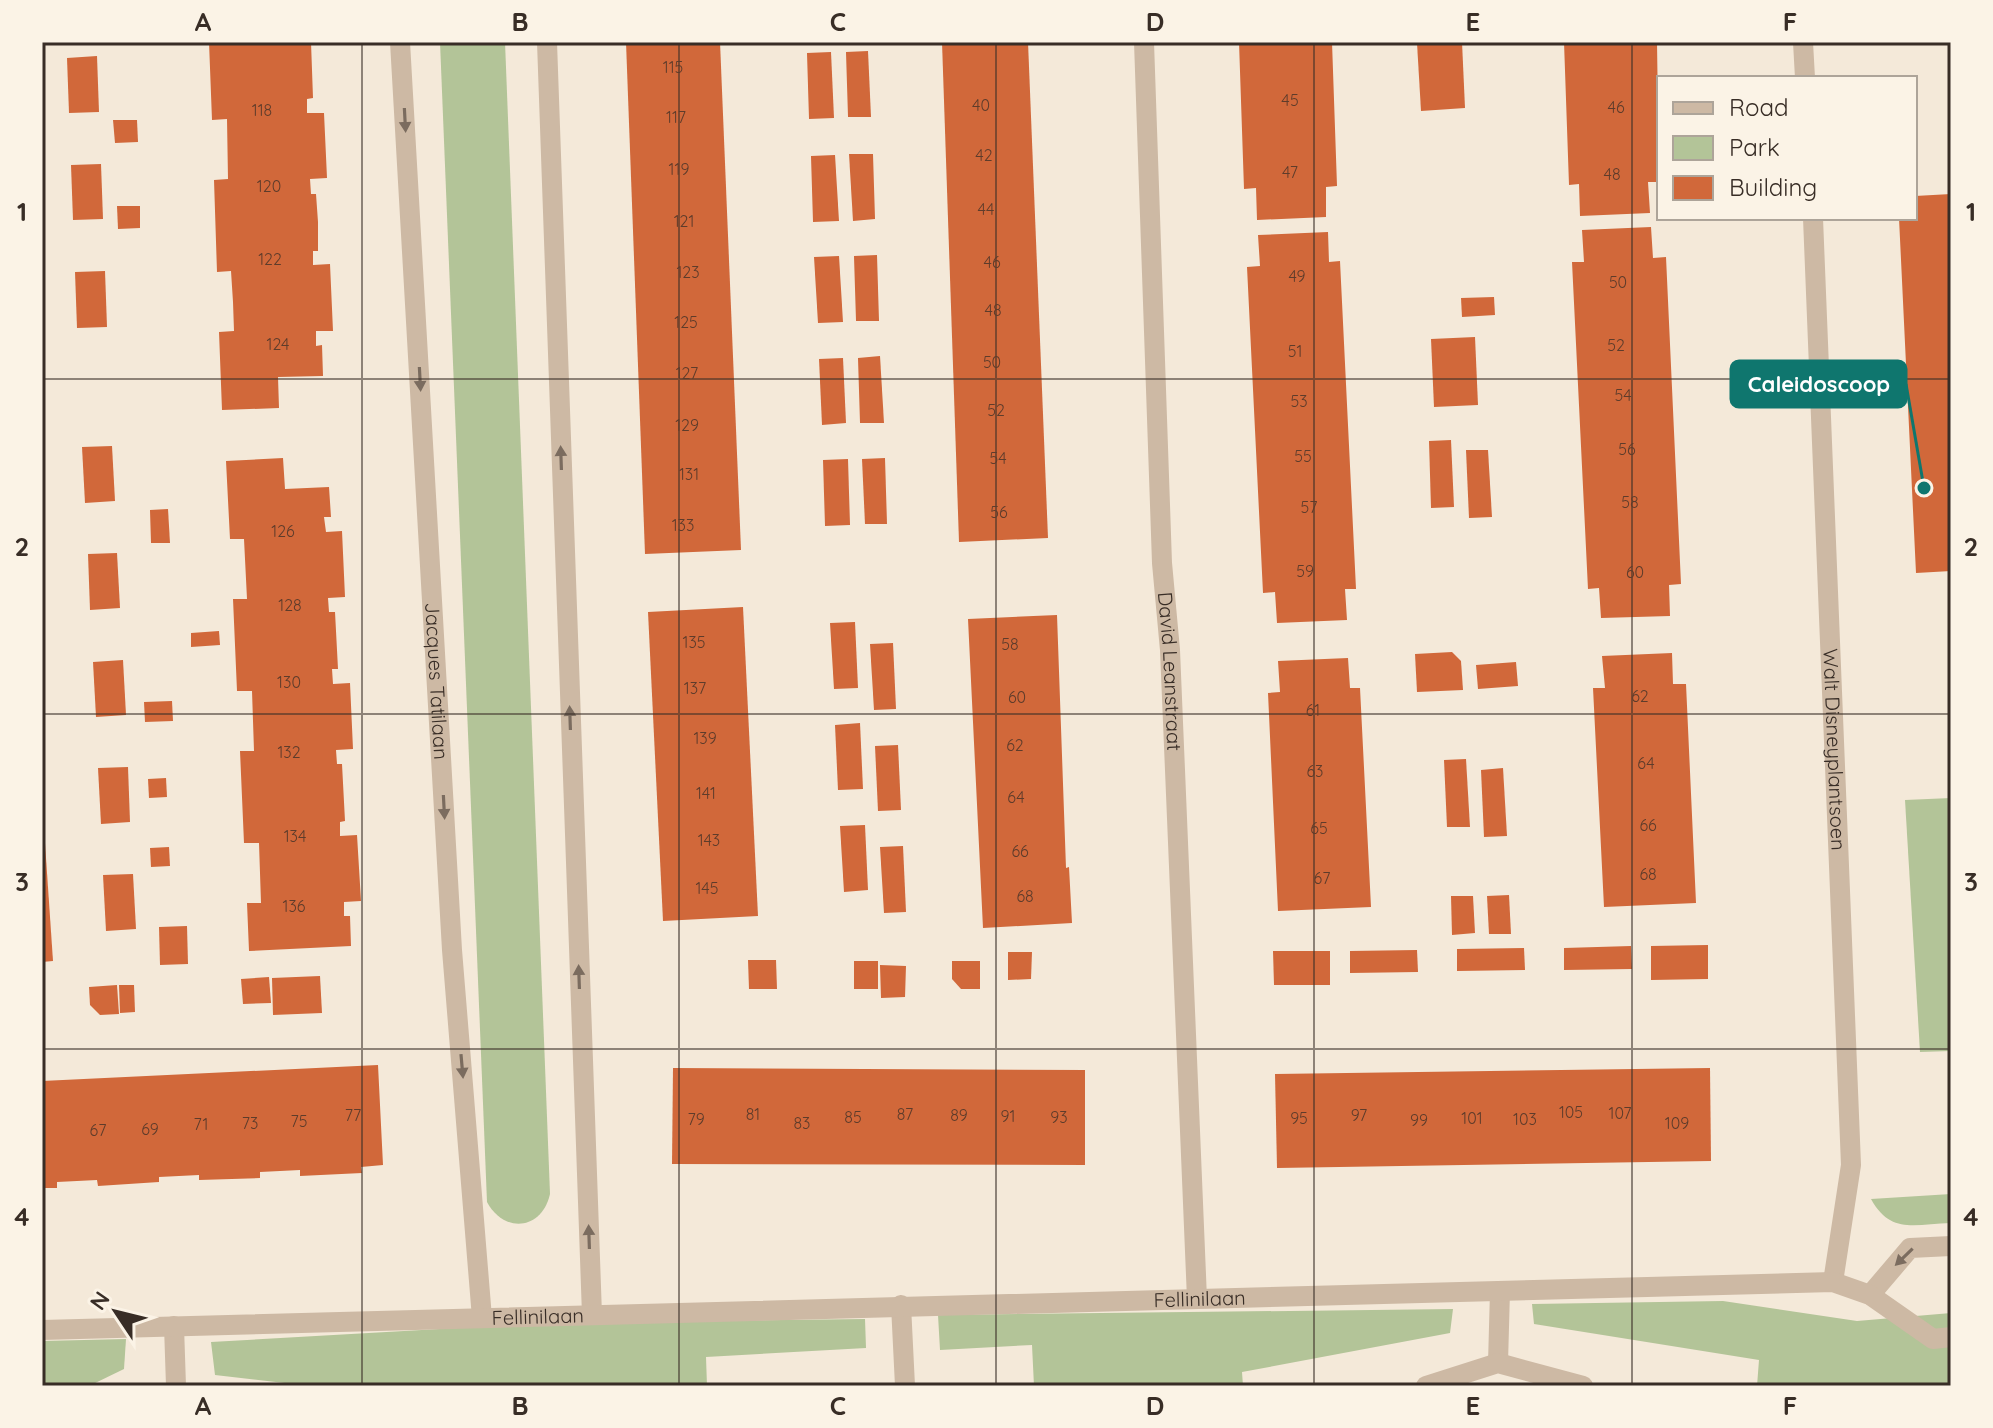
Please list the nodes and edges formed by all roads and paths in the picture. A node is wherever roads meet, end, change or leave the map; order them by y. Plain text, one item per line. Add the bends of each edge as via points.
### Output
1 (400, 42) edge
2 (547, 42) edge
3 (1144, 42) edge
4 (1803, 42) edge
5 (1805, 76) edge
6 (1813, 220) edge
7 (1951, 1246) edge
8 (1833, 1282) junction
9 (1500, 1291) junction
10 (1870, 1295) junction
11 (1197, 1299) junction
12 (901, 1305) junction
13 (592, 1315) junction
14 (482, 1318) junction
15 (174, 1326) junction
16 (42, 1330) edge
17 (1951, 1337) edge
18 (1498, 1363) junction
19 (176, 1386) edge
20 (905, 1386) edge
21 (1426, 1386) edge
22 (1583, 1386) edge

1 -> 14 street, Jacques Tatilaan via 452,950
13 -> 2 street
3 - 11 street, David Leanstraat
4 - 5 street
6 - 8 street, Walt Disneyplantsoen via 1851,1165
7 -> 10 street via 1910,1248
8 - 9 street, Fellinilaan
8 - 10 street, Fellinilaan
9 - 11 street, Fellinilaan
9 - 18 street
10 - 17 street, Fellinilaan via 1933,1339
11 - 12 street, Fellinilaan
12 - 13 street, Fellinilaan
12 - 20 street
13 - 14 street, Fellinilaan
14 - 15 street, Fellinilaan
15 - 16 street, Fellinilaan
15 - 19 street
18 - 21 street
18 - 22 street

